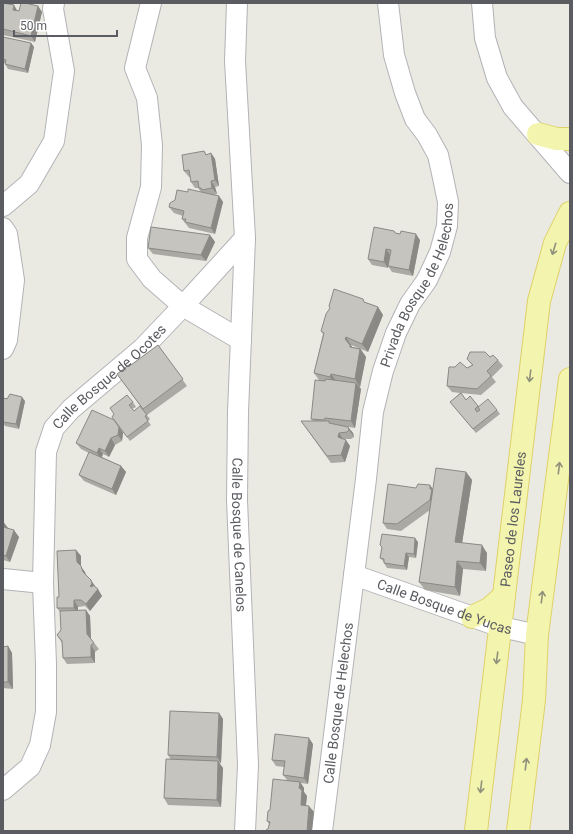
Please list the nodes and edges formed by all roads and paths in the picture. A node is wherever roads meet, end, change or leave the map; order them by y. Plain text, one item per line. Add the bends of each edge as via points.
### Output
1 (54, 3) edge
2 (151, 3) edge
3 (237, 3) edge
4 (388, 3) edge
5 (482, 3) edge
6 (538, 134) junction
7 (570, 139) edge
8 (570, 173) edge
9 (3, 206) edge
10 (570, 213) edge
11 (3, 228) edge
12 (245, 238) junction
13 (183, 306) junction
14 (241, 340) junction
15 (3, 349) edge
16 (570, 379) edge
17 (354, 575) junction
18 (3, 579) edge
19 (43, 583) junction
20 (504, 596) junction
21 (472, 617) junction
22 (500, 627) junction
23 (537, 635) junction
24 (3, 790) edge
25 (245, 831) edge
26 (322, 831) edge
27 (476, 831) edge
28 (518, 831) edge

1 - 9 street via 64,71 54,141 30,184
2 - 13 street via 135,68 147,98 152,145 151,187 137,238 137,259 152,279
3 - 12 street via 235,61
4 - 17 street, Privada Bosque de Helechos via 394,55 404,93 415,119 438,155 448,202 447,226 440,252 427,280 410,304 396,333 380,384 373,412
5 - 6 street via 485,38 497,78 513,107
6 - 7 main road via 557,139
6 - 8 street
10 -> 20 main road, Paseo de los Laureles via 555,243 539,301
11 - 15 street via 7,234 14,280 7,340
12 - 13 street, Calle Bosque de Ocotes
12 - 14 street, Calle Bosque de Canelos
13 - 14 street
13 - 19 street, Calle Bosque de Ocotes via 142,349 71,409 54,428 46,452
14 - 25 street, Calle Bosque de Canelos via 237,500 248,766
23 -> 16 main road
17 - 21 street, Calle Bosque de Yucas
17 - 26 street, Calle Bosque de Helechos
18 - 19 street
19 - 24 street, Calle Bosque de Ocotes via 46,712 40,745 30,767
20 - 21 main road via 490,609
20 - 22 main road, Paseo de los Laureles
21 - 22 street, Calle Bosque de Yucas
22 - 23 street, Calle Bosque de Yucas
22 -> 27 main road, Paseo de los Laureles
28 -> 23 main road via 534,700

